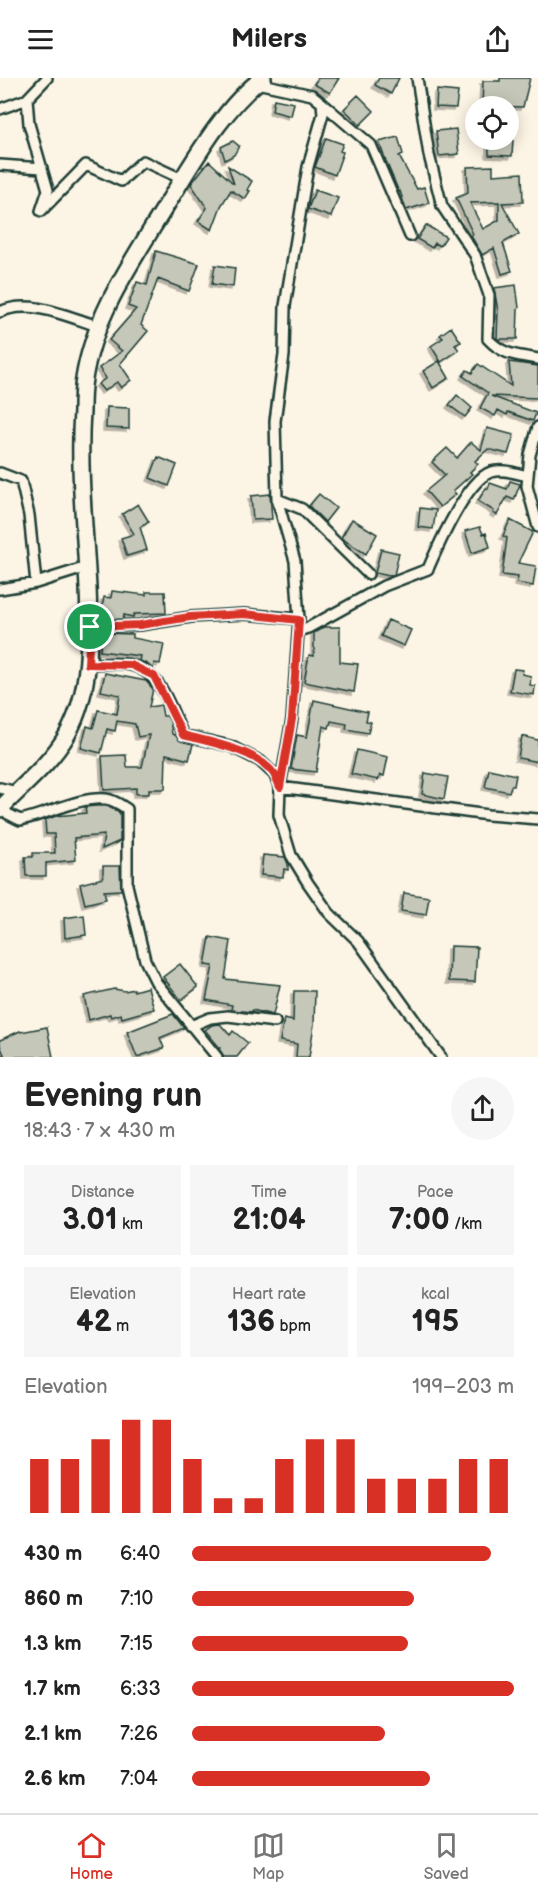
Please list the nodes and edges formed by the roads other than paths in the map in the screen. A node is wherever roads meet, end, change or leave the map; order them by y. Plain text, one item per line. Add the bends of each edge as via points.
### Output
1 (47, 78) edge
2 (417, 78) edge
3 (260, 80) edge
4 (27, 99) junction
5 (322, 103) junction
6 (0, 109) edge
7 (0, 165) edge
8 (42, 168) junction
9 (182, 179) junction
10 (410, 236) dead end
11 (0, 312) edge
12 (98, 327) junction
13 (538, 359) edge
14 (538, 429) edge
15 (0, 473) edge
16 (528, 476) junction
17 (277, 499) junction
18 (538, 527) edge
19 (87, 567) junction
20 (368, 574) dead end
21 (36, 583) junction
22 (0, 589) edge
23 (299, 620) junction
24 (90, 627) junction
25 (298, 631) junction
26 (88, 664) junction
27 (280, 787) junction
28 (0, 788) edge
29 (17, 792) junction
30 (1, 808) edge
31 (538, 819) edge
32 (275, 1022) dead end
33 (191, 1026) junction
34 (217, 1057) edge
35 (441, 1057) edge

1 - 4 street
2 - 13 street via 442,206 475,255 489,295 488,339 508,354
3 - 5 street via 312,95
3 - 9 main road via 241,96
4 - 6 street
4 - 8 street via 29,124
5 - 10 street via 371,145
5 - 17 street via 285,306 284,355 275,422
7 - 8 street
8 - 9 street via 48,190 41,211 86,165 121,181 143,161
9 - 12 main road via 118,285
11 - 12 street via 10,307 46,310
12 - 19 main road via 84,379 80,443
14 - 16 street
15 - 21 street via 21,481
16 - 18 street
16 - 25 street via 501,470 490,472 478,481 448,523 428,570 384,586
17 - 20 street via 302,509
17 - 23 street via 295,561
19 - 21 street
19 - 24 main road
21 - 22 street
23 - 24 street via 244,614
23 - 25 street
24 - 26 main road
25 - 27 street via 292,719
26 - 27 street via 131,665 154,676 183,735 230,746 260,761 274,774
26 - 29 main road via 77,715 66,736
27 - 31 street
27 - 35 street via 279,815 291,855 329,913 358,941
28 - 29 street
29 - 30 main road
30 - 33 street via 20,820 75,802 107,799 128,809 127,885 145,960 156,982
32 - 33 street via 228,1016
33 - 34 street

